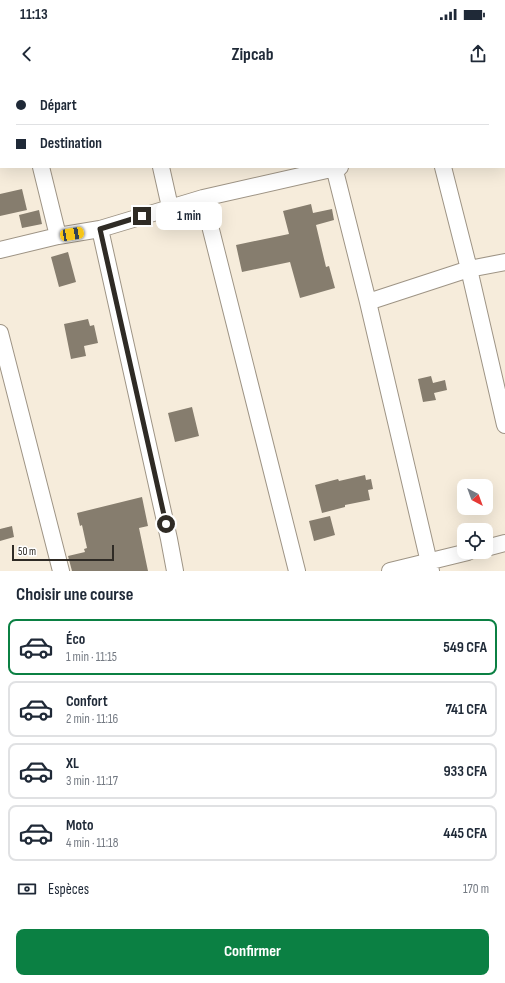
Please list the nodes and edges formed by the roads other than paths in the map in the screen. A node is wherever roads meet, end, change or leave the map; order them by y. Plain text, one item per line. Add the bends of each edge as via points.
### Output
1 (41, 168) edge
2 (161, 168) edge
3 (332, 168) edge
4 (336, 168) edge
5 (443, 168) edge
6 (203, 198) junction
7 (170, 207) junction
8 (100, 229) junction
9 (58, 236) junction
10 (0, 250) edge
11 (505, 262) edge
12 (469, 269) junction
13 (368, 302) junction
14 (0, 333) edge
15 (505, 425) edge
16 (505, 544) edge
17 (493, 547) edge
18 (457, 556) edge
19 (429, 566) edge
20 (60, 571) edge
21 (175, 571) edge
22 (297, 571) edge
23 (390, 571) edge

1 - 9 street
2 - 7 street
3 - 6 street
4 - 13 street
5 - 12 street
6 - 7 street
6 - 22 street
7 - 8 street
8 - 9 street
8 - 21 street
9 - 10 street
11 - 12 street
12 - 13 street
12 - 15 street
13 - 19 street
14 - 20 street
16 - 17 street
18 - 19 street
19 - 23 street

